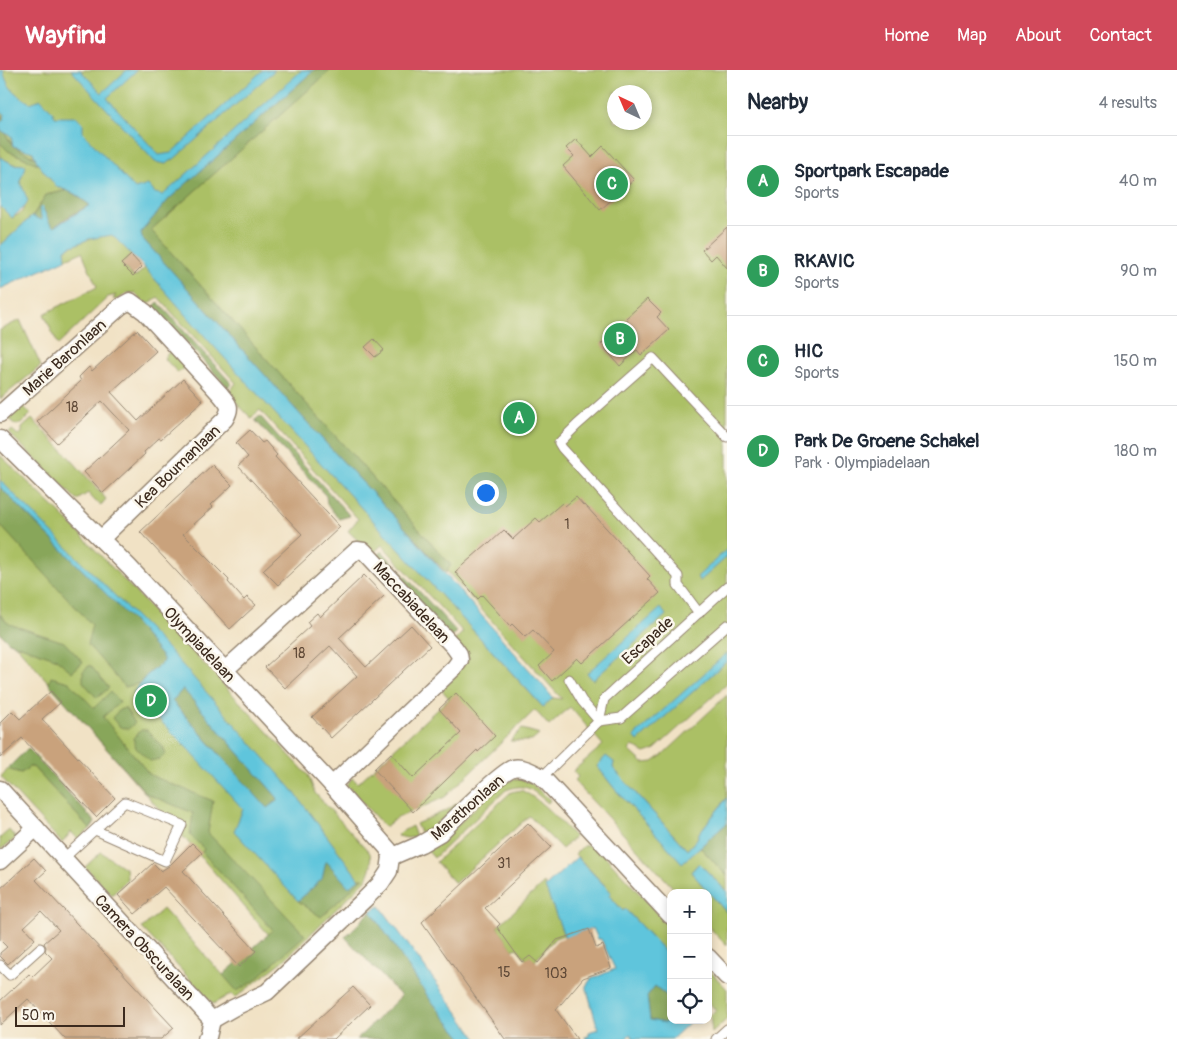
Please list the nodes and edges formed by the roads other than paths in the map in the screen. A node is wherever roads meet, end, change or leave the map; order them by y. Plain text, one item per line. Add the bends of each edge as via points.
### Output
1 (130, 301) joint
2 (0, 414) edge
3 (727, 437) edge
4 (0, 439) edge
5 (100, 539) junction
6 (727, 587) edge
7 (698, 612) junction
8 (727, 625) edge
9 (225, 670) junction
10 (570, 679) dead end
11 (599, 722) junction
12 (542, 777) junction
13 (332, 785) junction
14 (0, 789) edge
15 (36, 828) junction
16 (95, 830) junction
17 (391, 857) junction
18 (64, 858) junction
19 (0, 861) edge
20 (667, 912) edge
21 (40, 948) dead end
22 (712, 961) edge
23 (0, 965) edge
24 (727, 978) edge
25 (212, 1020) junction
26 (727, 1029) edge
27 (206, 1039) edge
28 (716, 1039) edge

1 - 2 street, Marie Baronlaan
1 - 5 street, Kea Boumanlaan via 145,312 221,395 229,406 229,412
3 - 7 lane via 653,358 559,442 678,576 678,585
4 - 5 street, Olympiadelaan
5 - 9 street, Olympiadelaan
6 - 7 lane, Escapade
7 - 11 lane, Escapade via 604,699
8 - 11 lane via 621,718
9 - 13 street, Olympiadelaan
9 - 13 street, Maccabiadelaan via 356,550 364,551 454,647 460,660 455,667
10 - 11 lane
11 - 12 lane
12 - 17 street, Marathonlaan via 525,768 512,768 429,840
12 - 20 street, Marathonlaan
13 - 17 street, Olympiadelaan via 390,850
14 - 15 street, Camera Obscuralaan
15 - 18 street, Camera Obscuralaan
15 - 19 street
16 - 16 lane via 125,802 182,825 165,861
16 - 18 lane
17 - 25 street via 381,883 267,992
18 - 25 street, Camera Obscuralaan
21 - 23 lane via 10,976
22 - 24 street
25 - 27 street
26 - 28 lane

